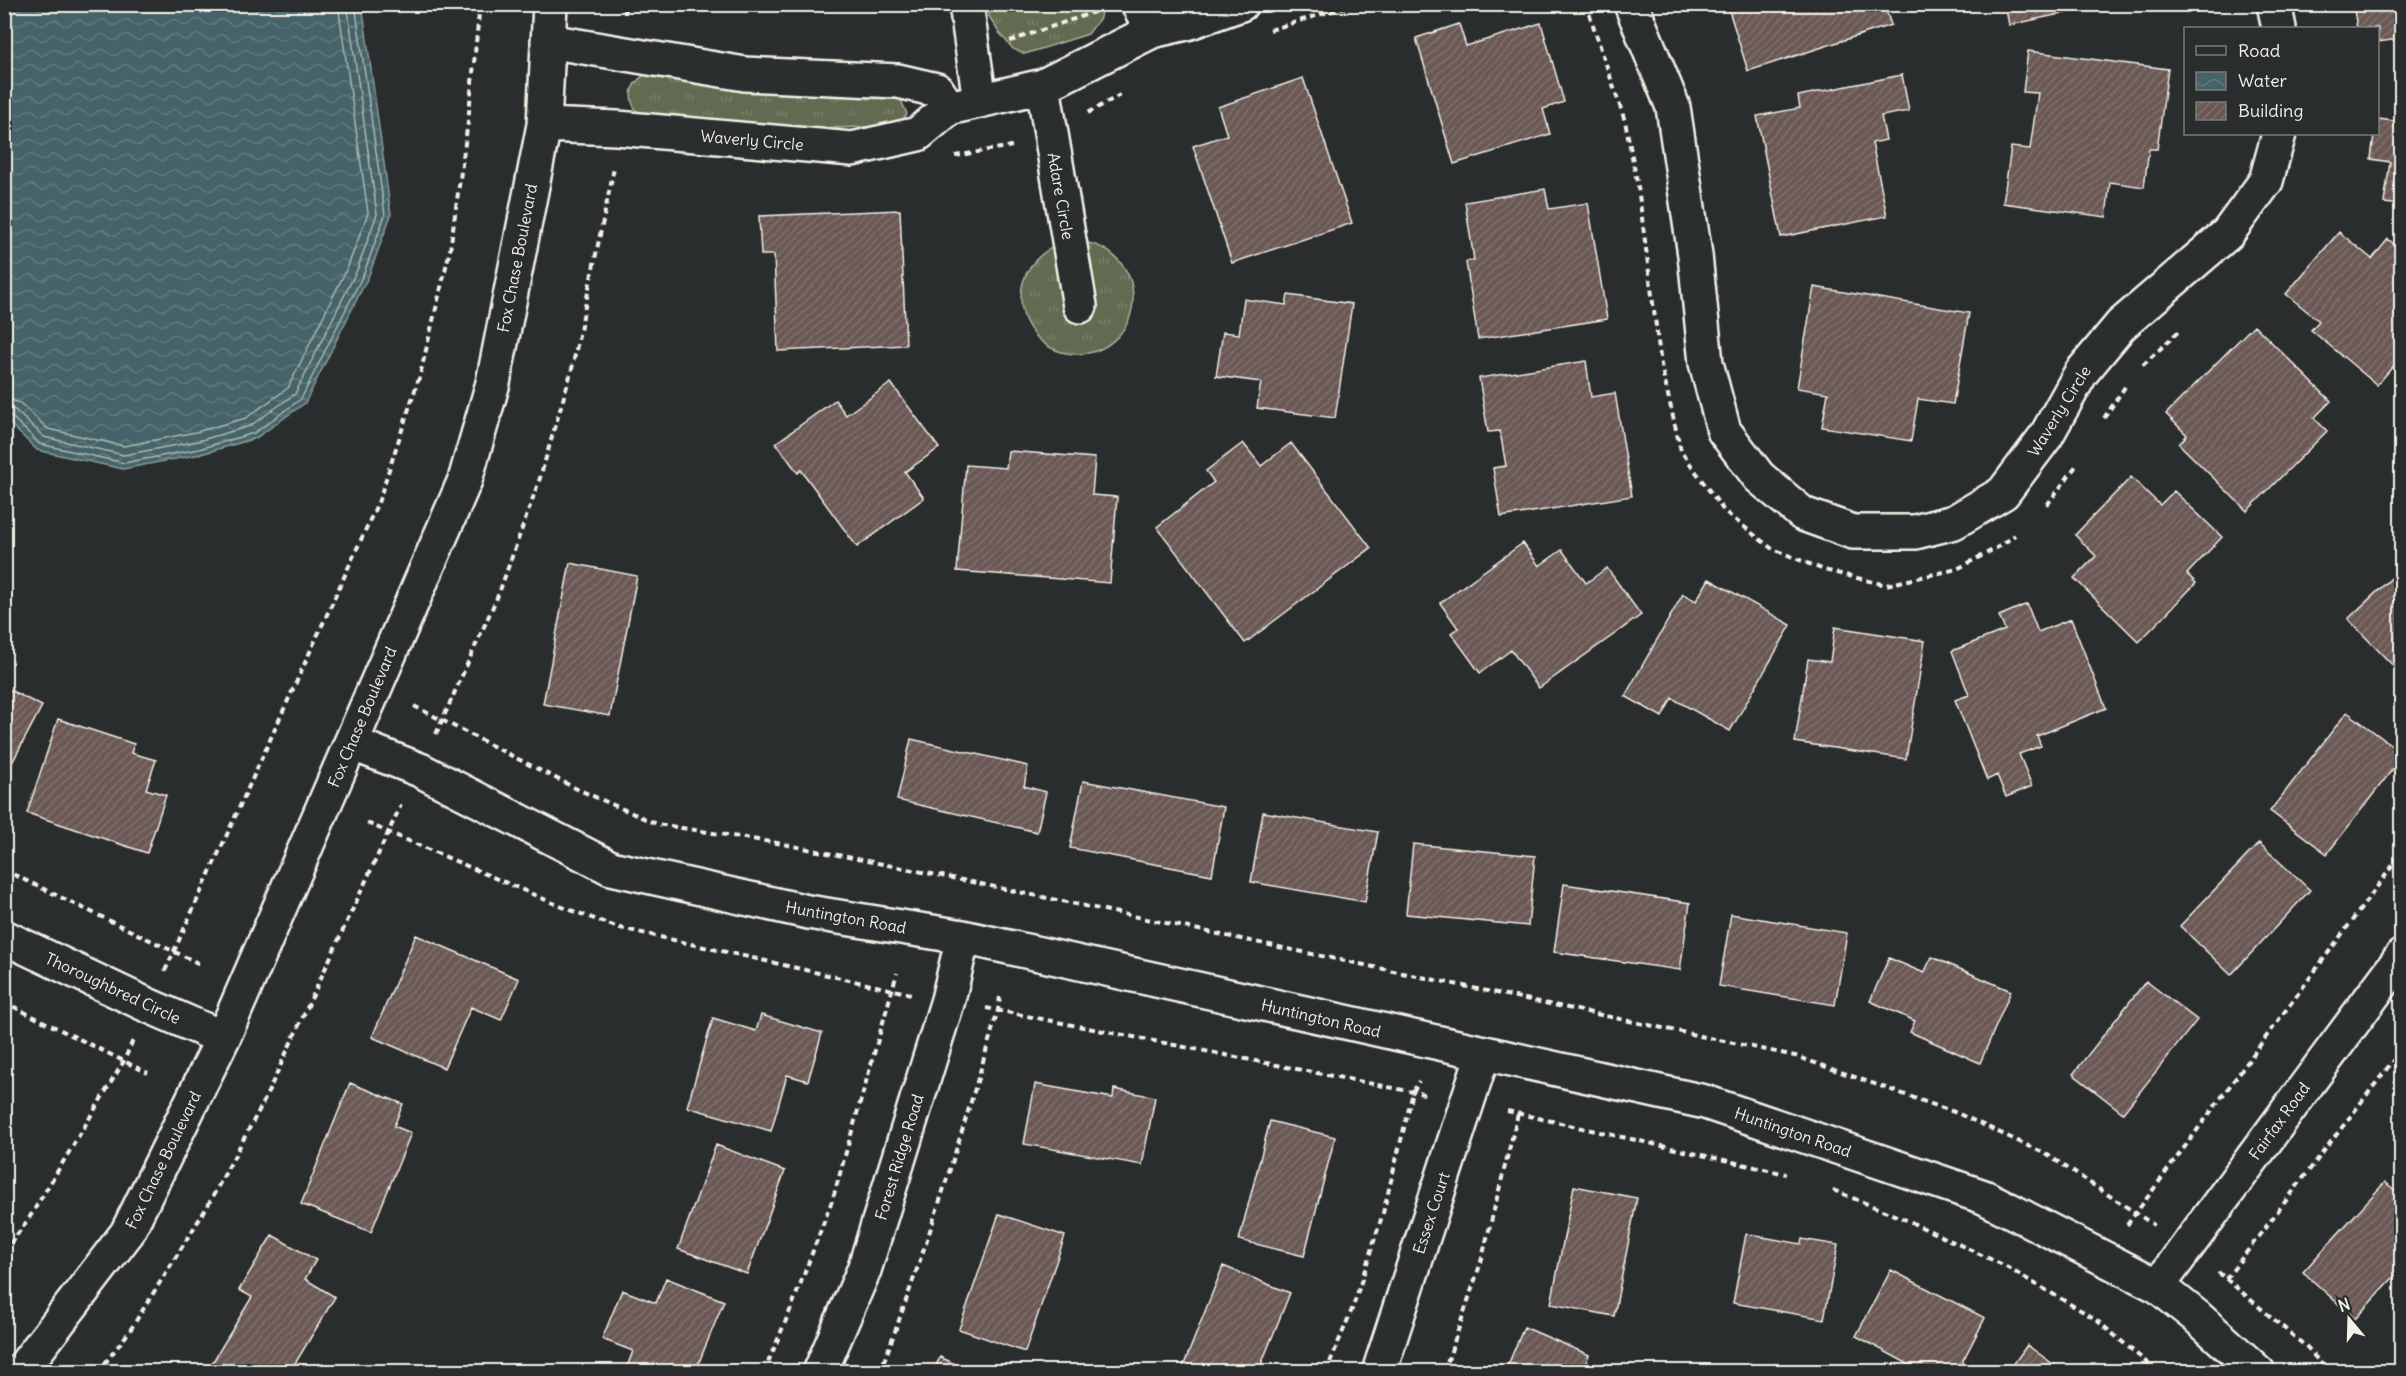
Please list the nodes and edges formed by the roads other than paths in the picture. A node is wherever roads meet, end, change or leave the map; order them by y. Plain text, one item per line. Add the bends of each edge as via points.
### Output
1 (550, 4) edge
2 (966, 4) edge
3 (1241, 4) edge
4 (1631, 4) edge
5 (2274, 4) edge
6 (1145, 18) edge
7 (2279, 27) edge
8 (548, 41) junction
9 (1043, 87) junction
10 (980, 101) junction
11 (949, 108) junction
12 (543, 125) junction
13 (2279, 135) edge
14 (1080, 306) dead end
15 (351, 743) junction
16 (4, 937) edge
17 (963, 937) junction
18 (2402, 956) edge
19 (223, 1038) junction
20 (1483, 1054) junction
21 (2158, 1286) junction
22 (20, 1371) edge
23 (820, 1371) edge
24 (1379, 1371) edge
25 (2258, 1371) edge

1 - 8 street, Fox Chase Boulevard
2 - 10 street
3 - 6 street, Waverly Circle via 1187,23
4 - 13 street, Waverly Circle via 1673,107 1706,363 1724,430 1759,477 1803,514 1853,532 1915,532 1954,522 2003,493 2046,436 2081,373 2121,325 2227,234 2266,181
5 - 7 street
6 - 9 street, Waverly Circle
8 - 11 street via 745,74 898,81 937,90
8 - 12 street, Fox Chase Boulevard
9 - 10 street, Waverly Circle
9 - 14 street, Adare Circle
10 - 11 street, Waverly Circle
11 - 12 street, Waverly Circle via 918,134 852,149
12 - 15 street, Fox Chase Boulevard via 493,383 465,480
15 - 17 street, Huntington Road via 420,770 611,868 808,912
15 - 19 street, Fox Chase Boulevard
16 - 19 street, Thoroughbred Circle
17 - 20 street, Huntington Road
17 - 23 street, Forest Ridge Road via 948,1000 864,1270
18 - 21 street, Fairfax Road
19 - 22 street, Fox Chase Boulevard via 127,1233
20 - 21 street, Huntington Road via 1706,1102 1984,1197
20 - 24 street, Essex Court
21 - 25 street, Huntington Road

